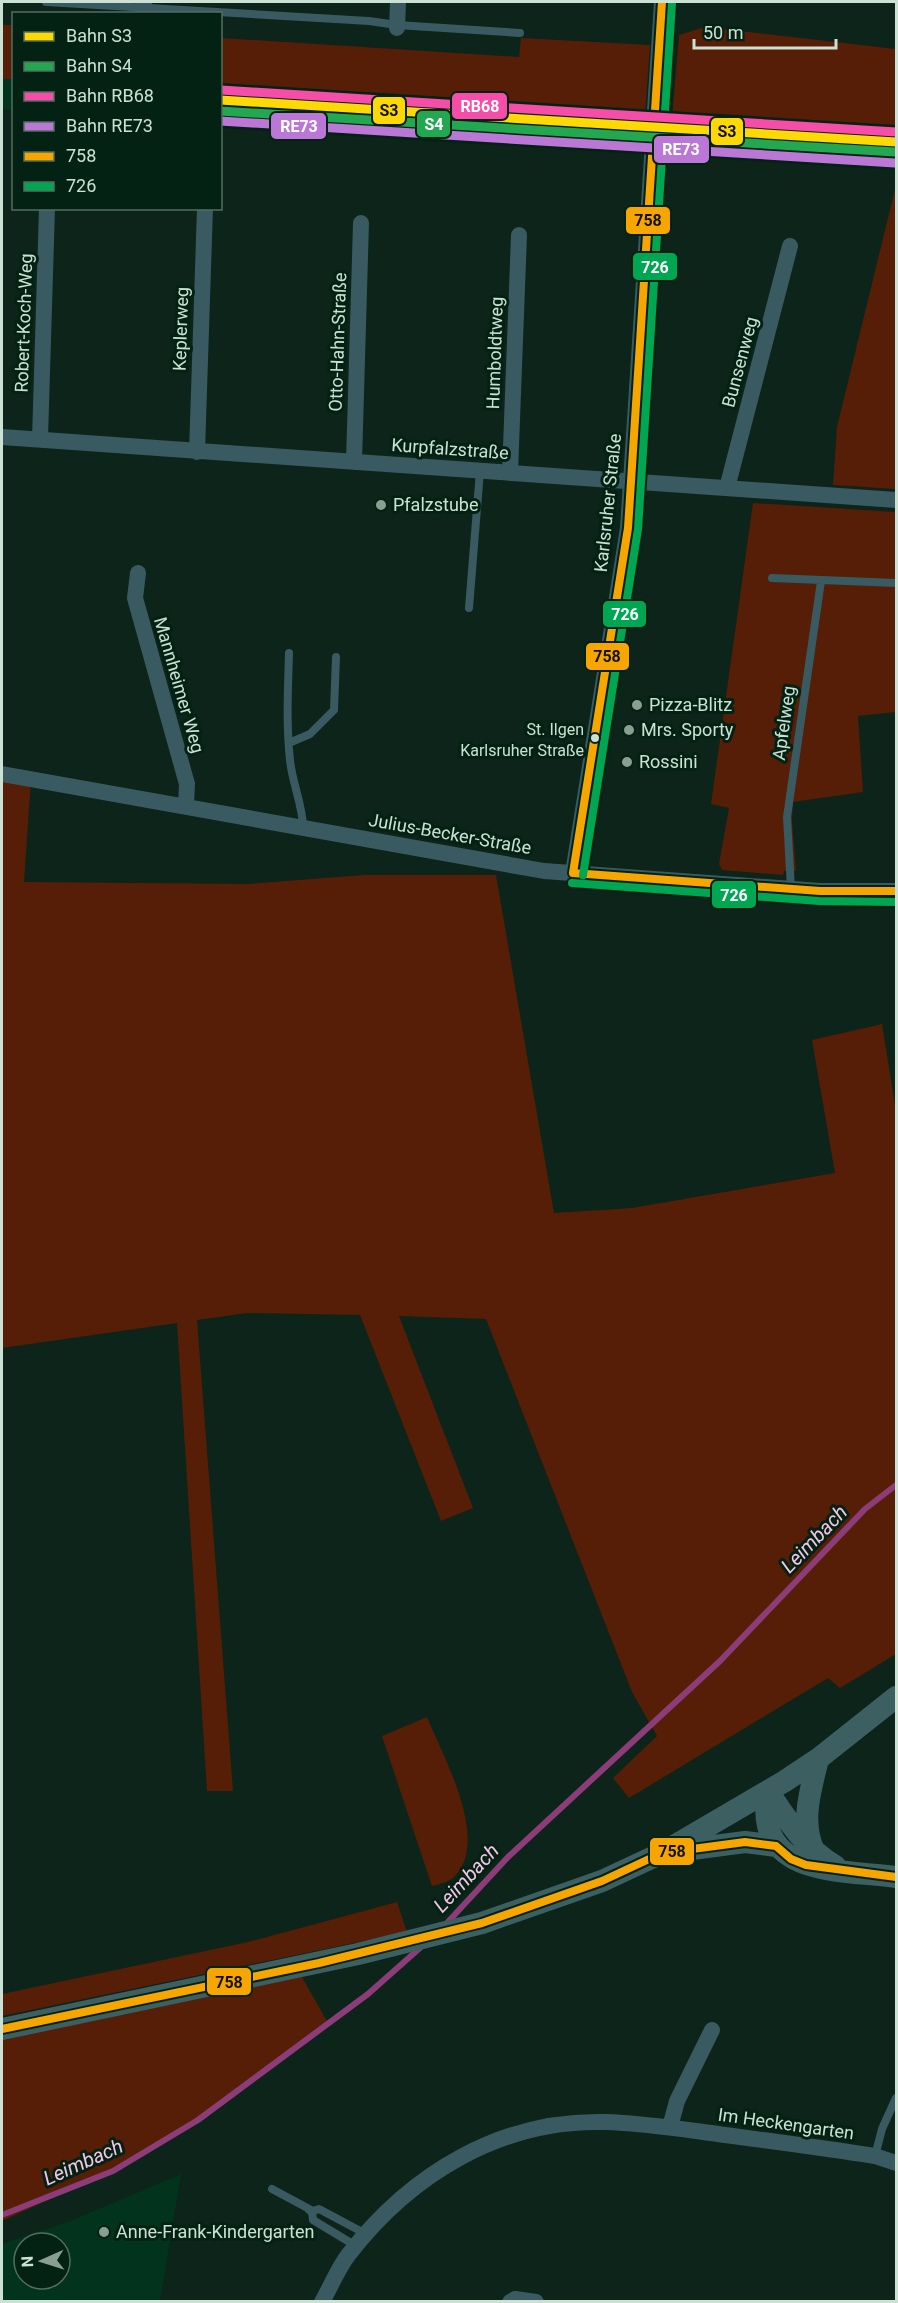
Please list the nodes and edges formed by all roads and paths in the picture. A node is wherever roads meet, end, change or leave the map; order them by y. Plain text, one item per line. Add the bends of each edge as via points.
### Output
1 (46, 2) edge
2 (398, 2) edge
3 (662, 2) edge
4 (144, 7) edge
5 (397, 27) junction
6 (520, 33) dead end
7 (46, 210) edge
8 (205, 210) edge
9 (361, 223) dead end
10 (519, 235) dead end
11 (790, 246) dead end
12 (2, 437) edge
13 (40, 439) junction
14 (197, 452) junction
15 (354, 462) junction
16 (480, 471) junction
17 (510, 473) junction
18 (632, 481) junction
19 (728, 488) junction
20 (897, 500) edge
21 (138, 573) dead end
22 (772, 578) dead end
23 (821, 581) junction
24 (897, 583) edge
25 (469, 608) dead end
26 (289, 654) dead end
27 (336, 657) dead end
28 (289, 743) junction
29 (2, 774) edge
30 (186, 806) junction
31 (303, 828) junction
32 (573, 873) junction
33 (790, 889) junction
34 (897, 891) edge
35 (897, 1697) edge
36 (818, 1759) junction
37 (768, 1791) junction
38 (776, 1846) junction
39 (814, 1852) junction
40 (662, 1853) junction
41 (842, 1870) junction
42 (897, 1877) edge
43 (2, 2029) edge
44 (712, 2030) dead end
45 (897, 2098) edge
46 (670, 2127) junction
47 (875, 2156) junction
48 (897, 2163) edge
49 (361, 2240) junction
50 (322, 2301) edge
51 (510, 2301) edge
52 (536, 2301) edge

1 - 4 lane
2 - 5 street
3 - 18 street, Karlsruher Straße
4 - 5 lane via 369,21
5 - 6 lane
7 - 13 street, Robert-Koch-Weg
8 - 14 street, Keplerweg
9 - 15 street, Otto-Hahn-Straße
10 - 17 street, Humboldtweg
11 - 19 street, Bunsenweg
12 - 13 street, Kurpfalzstraße
13 - 14 street, Kurpfalzstraße
14 - 15 street, Kurpfalzstraße
15 - 16 street, Kurpfalzstraße
16 - 17 street, Kurpfalzstraße
16 - 25 lane
17 - 18 street, Kurpfalzstraße
18 - 19 street, Kurpfalzstraße
18 - 32 street, Karlsruher Straße
19 - 20 street, Kurpfalzstraße
21 - 30 street, Mannheimer Weg via 135,598 187,784
22 - 23 lane
23 - 24 lane
23 - 33 lane, Apfelweg via 789,802
26 - 28 lane
27 - 28 lane via 334,710 310,734
28 - 31 lane
29 - 30 street, Julius-Becker-Straße
30 - 31 street, Julius-Becker-Straße
31 - 32 street, Julius-Becker-Straße
32 - 33 street, Julius-Becker-Straße
33 - 34 street, Julius-Becker-Straße
35 - 36 main road
36 - 37 main road
36 - 39 main road via 807,1820
37 - 38 main road via 767,1828
37 - 39 main road via 794,1832
37 - 40 main road
38 - 40 main road via 745,1842
38 - 41 main road via 806,1865
39 - 41 main road
40 - 43 main road via 525,1910 358,1954
41 - 42 main road
44 - 46 street via 677,2101
45 - 47 lane via 882,2129
46 - 47 street, Im Heckengarten
46 - 49 street, Im Heckengarten via 593,2122 499,2139 446,2163 424,2179 383,2214
47 - 48 street, Im Heckengarten
49 - 49 lane via 313,2220 312,2211 271,2189
49 - 50 street, Im Heckengarten
51 - 52 street

